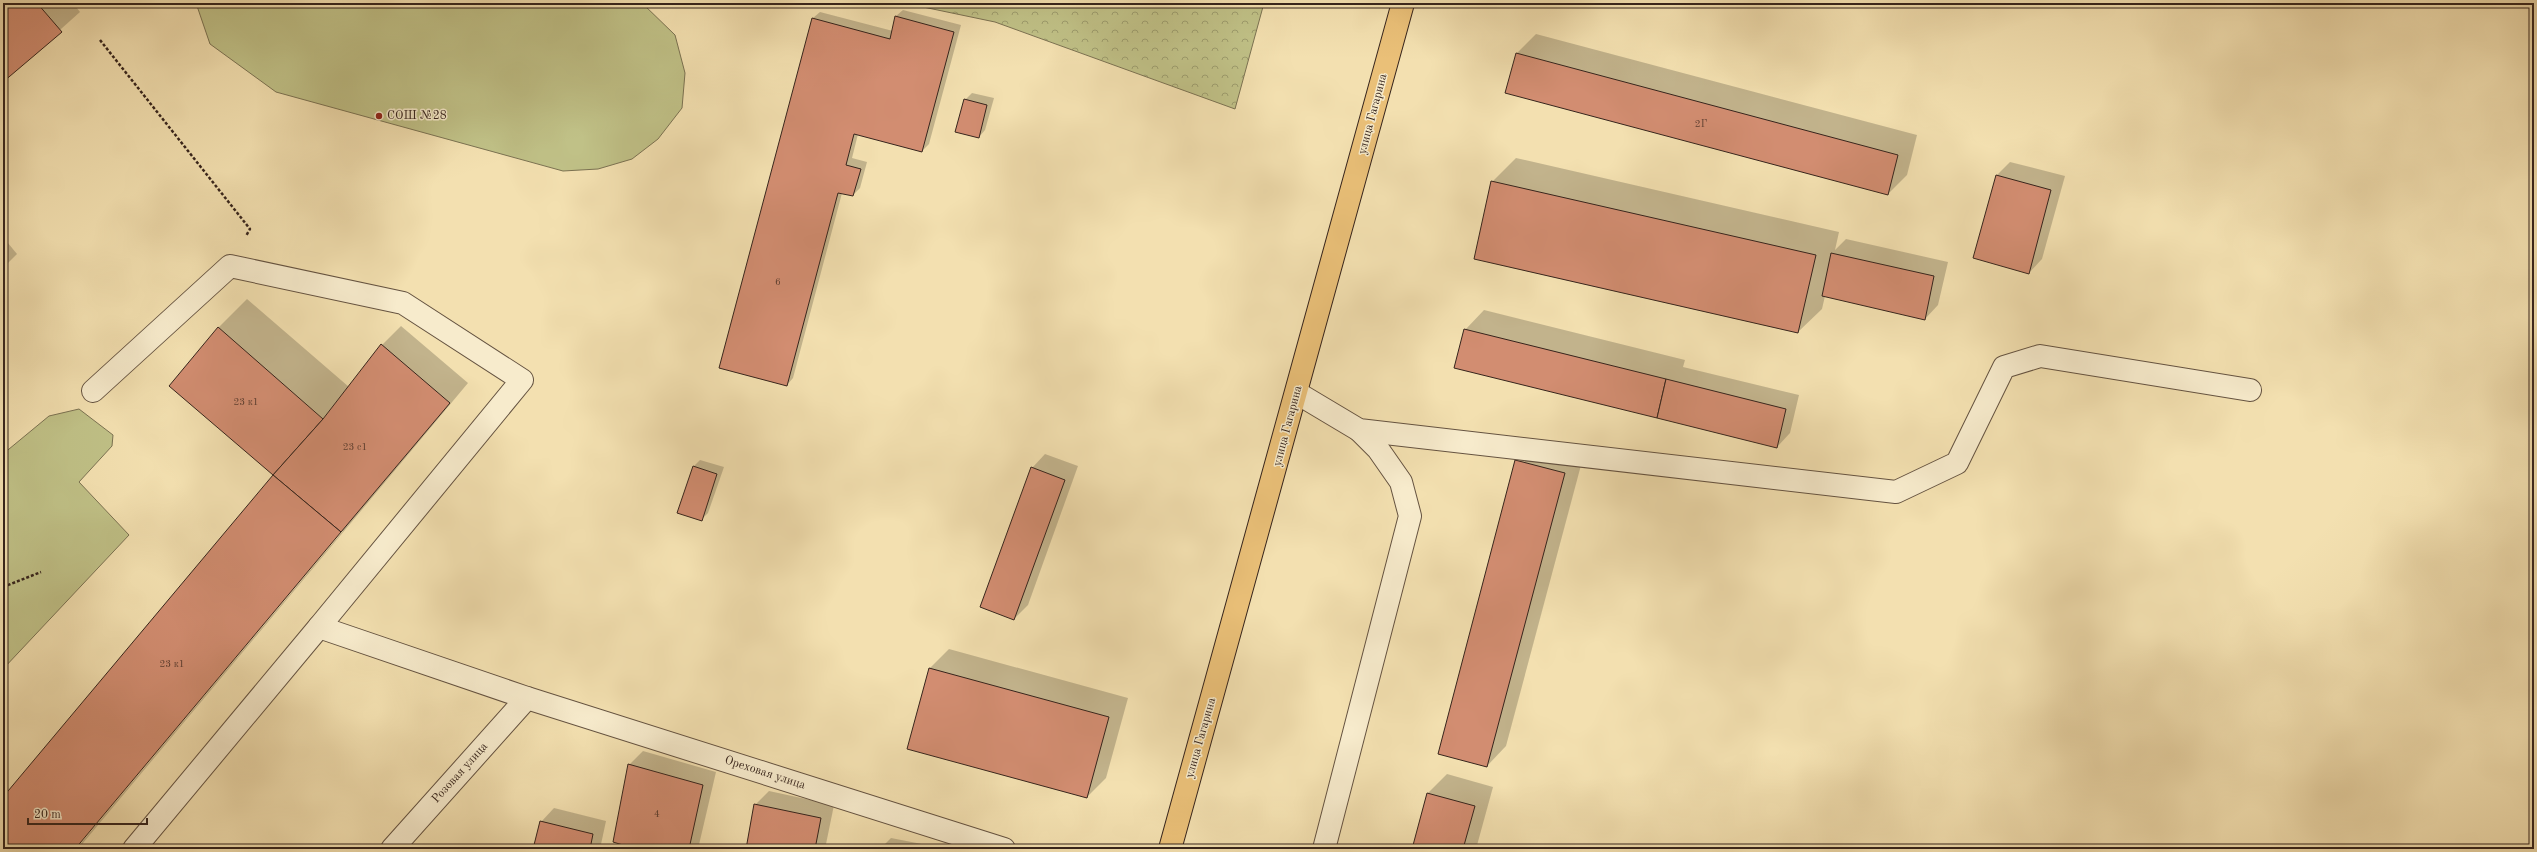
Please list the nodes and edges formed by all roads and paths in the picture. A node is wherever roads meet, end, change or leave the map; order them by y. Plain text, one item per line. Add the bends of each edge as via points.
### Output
1 (1403, 3) edge
2 (100, 40) dead end
3 (250, 229) dead end
4 (2250, 390) dead end
5 (93, 391) dead end
6 (1297, 393) junction
7 (1359, 430) junction
8 (41, 572) dead end
9 (3, 587) edge
10 (319, 627) junction
11 (527, 698) junction
12 (134, 849) edge
13 (392, 849) edge
14 (1004, 849) edge
15 (1170, 849) edge
16 (1324, 849) edge

1 - 6 main road, улица Гагарина
2 - 3 path
4 - 7 street via 2040,356 2004,367 1957,462 1896,492
5 - 10 street via 230,266 403,303 522,380
6 - 7 street
6 - 15 main road, улица Гагарина
7 - 16 street via 1378,449 1401,482 1410,516
8 - 9 path
10 - 11 street, Ореховая улица
10 - 12 street
11 - 13 street, Розовая улица
11 - 14 street, Ореховая улица

